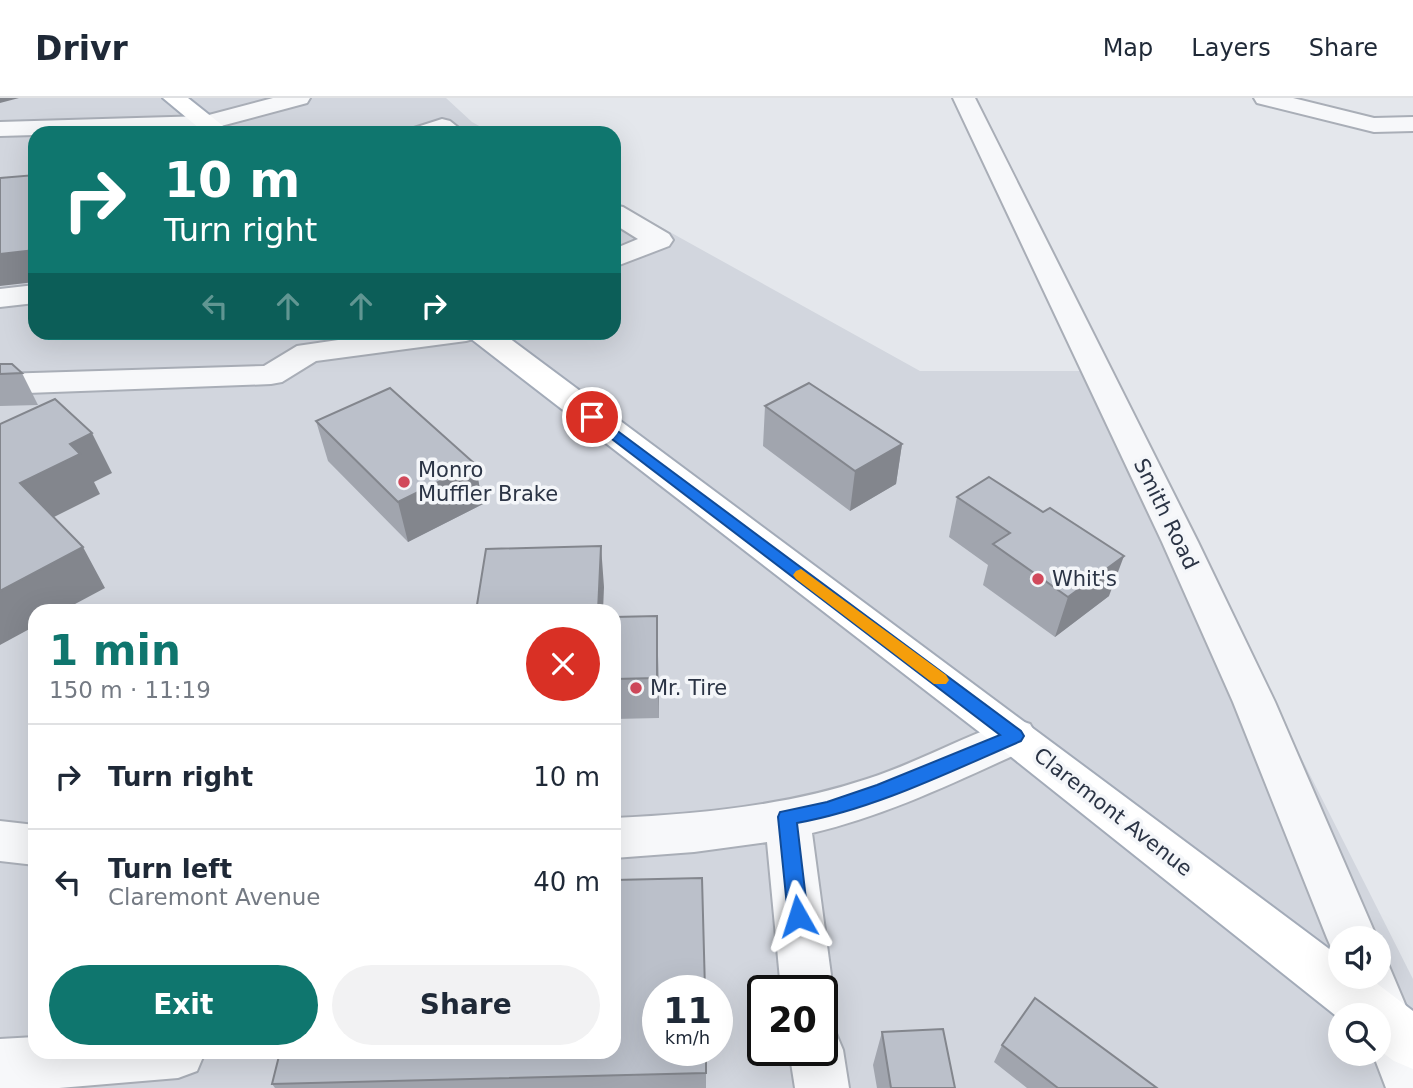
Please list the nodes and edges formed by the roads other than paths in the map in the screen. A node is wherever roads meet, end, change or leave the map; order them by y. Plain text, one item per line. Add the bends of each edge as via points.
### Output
1 (174, 98) edge
2 (299, 98) edge
3 (964, 98) edge
4 (1265, 98) edge
5 (1413, 124) edge
6 (1374, 125) junction
7 (210, 126) edge
8 (219, 126) edge
9 (4, 132) edge
10 (28, 132) edge
11 (1413, 141) edge
12 (621, 218) edge
13 (621, 256) edge
14 (28, 295) edge
15 (0, 298) edge
16 (406, 340) edge
17 (492, 340) edge
18 (0, 384) edge
19 (1015, 736) junction
20 (787, 817) junction
21 (621, 838) edge
22 (0, 841) edge
23 (28, 844) edge
24 (1347, 926) edge
25 (805, 975) edge
26 (1361, 1003) edge
27 (1391, 1030) edge
28 (89, 1059) edge
29 (0, 1066) edge
30 (819, 1066) edge
31 (822, 1088) edge
32 (1413, 1088) edge

1 - 7 main road
2 - 8 street
3 - 24 street, Smith Road via 1237,666
4 - 6 street
5 - 6 street
6 - 11 street
9 - 10 street
12 - 13 street via 659,240
14 - 15 street
16 - 18 street via 308,353 271,375
17 - 19 main road, Claremont Avenue
19 - 20 street via 883,791 827,810
19 - 26 main road, Claremont Avenue
20 - 21 street via 690,833
20 - 25 street
22 - 23 street
27 - 32 street
28 - 29 street
30 - 31 street

